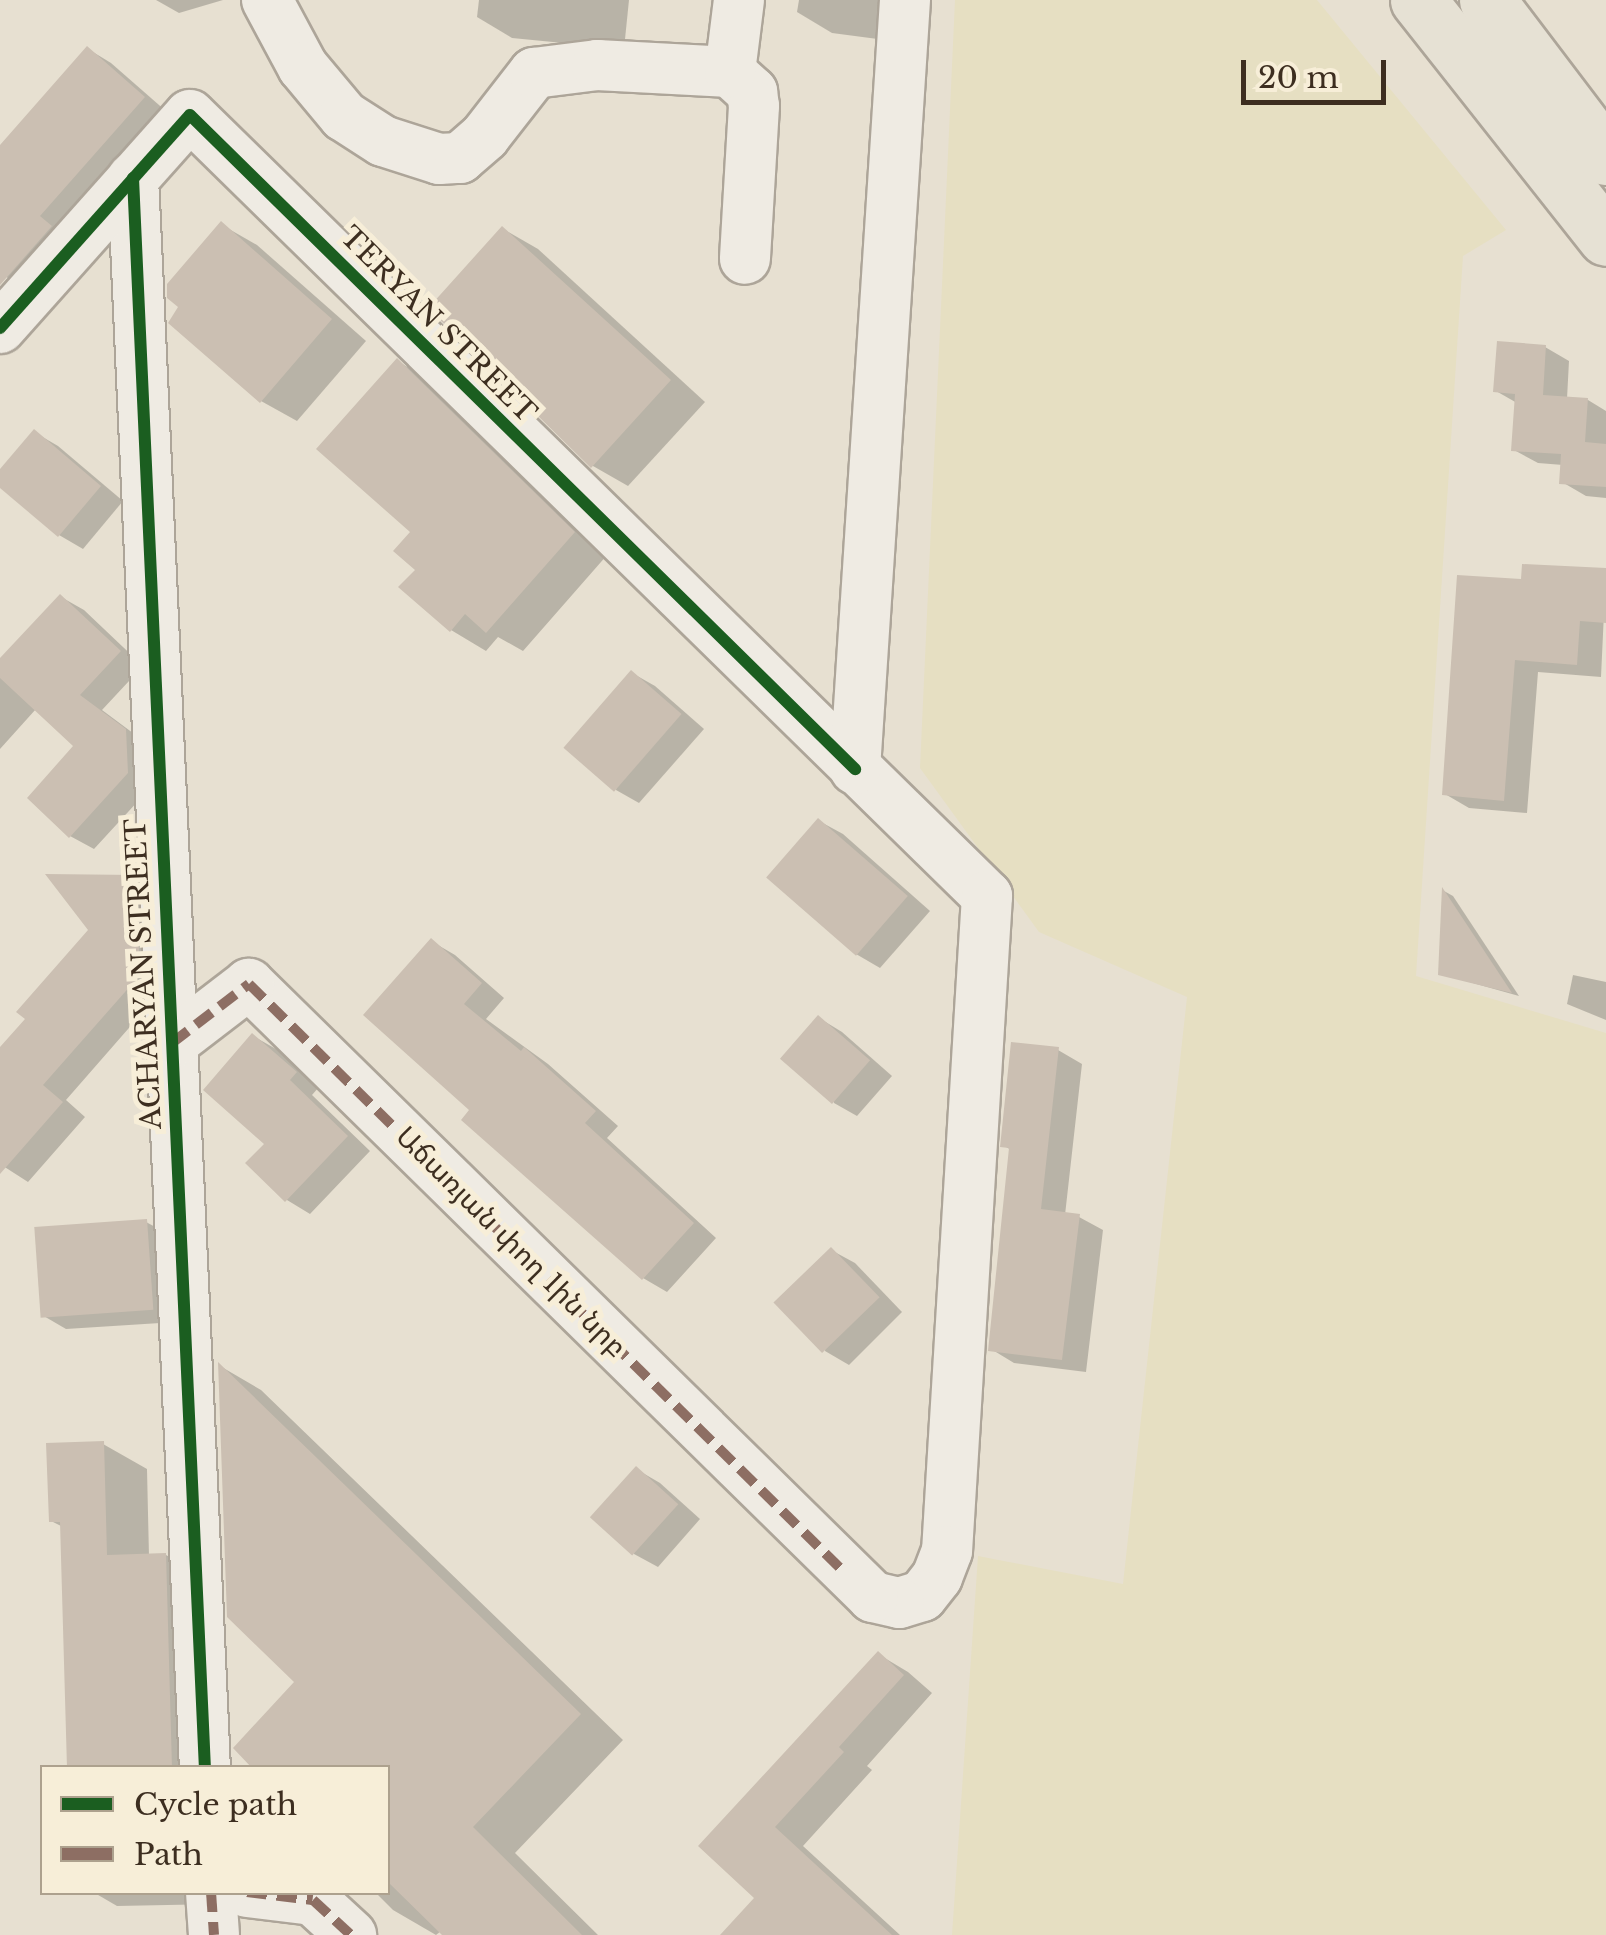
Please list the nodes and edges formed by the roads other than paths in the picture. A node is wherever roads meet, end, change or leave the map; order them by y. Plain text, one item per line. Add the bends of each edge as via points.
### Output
1 (267, 0) edge
2 (739, 0) edge
3 (905, 0) edge
4 (1418, 0) edge
5 (1487, 0) edge
6 (730, 72) junction
7 (1606, 157) edge
8 (133, 178) junction
9 (1606, 238) edge
10 (746, 259) dead end
11 (0, 328) edge
12 (855, 770) junction
13 (172, 1043) junction
14 (205, 1765) edge
15 (211, 1895) edge
16 (272, 1895) edge
17 (214, 1935) edge
18 (351, 1935) edge

1 - 6 street via 303,67 344,116 383,141 439,160 460,158 534,73 596,65
2 - 6 street
3 - 12 street
4 - 9 main road
5 - 7 main road
6 - 10 street via 752,92 754,106
8 - 11 street, TERYAN STREET
8 - 12 street, TERYAN STREET via 190,115
8 - 13 street, ACHARYAN STREET
12 - 13 street, Աճառյան փող 1ին նրբ via 987,896 947,1551 922,1596 899,1603 873,1597 841,1569 250,984
13 - 14 street, ACHARYAN STREET
15 - 17 street
16 - 18 street via 313,1900

